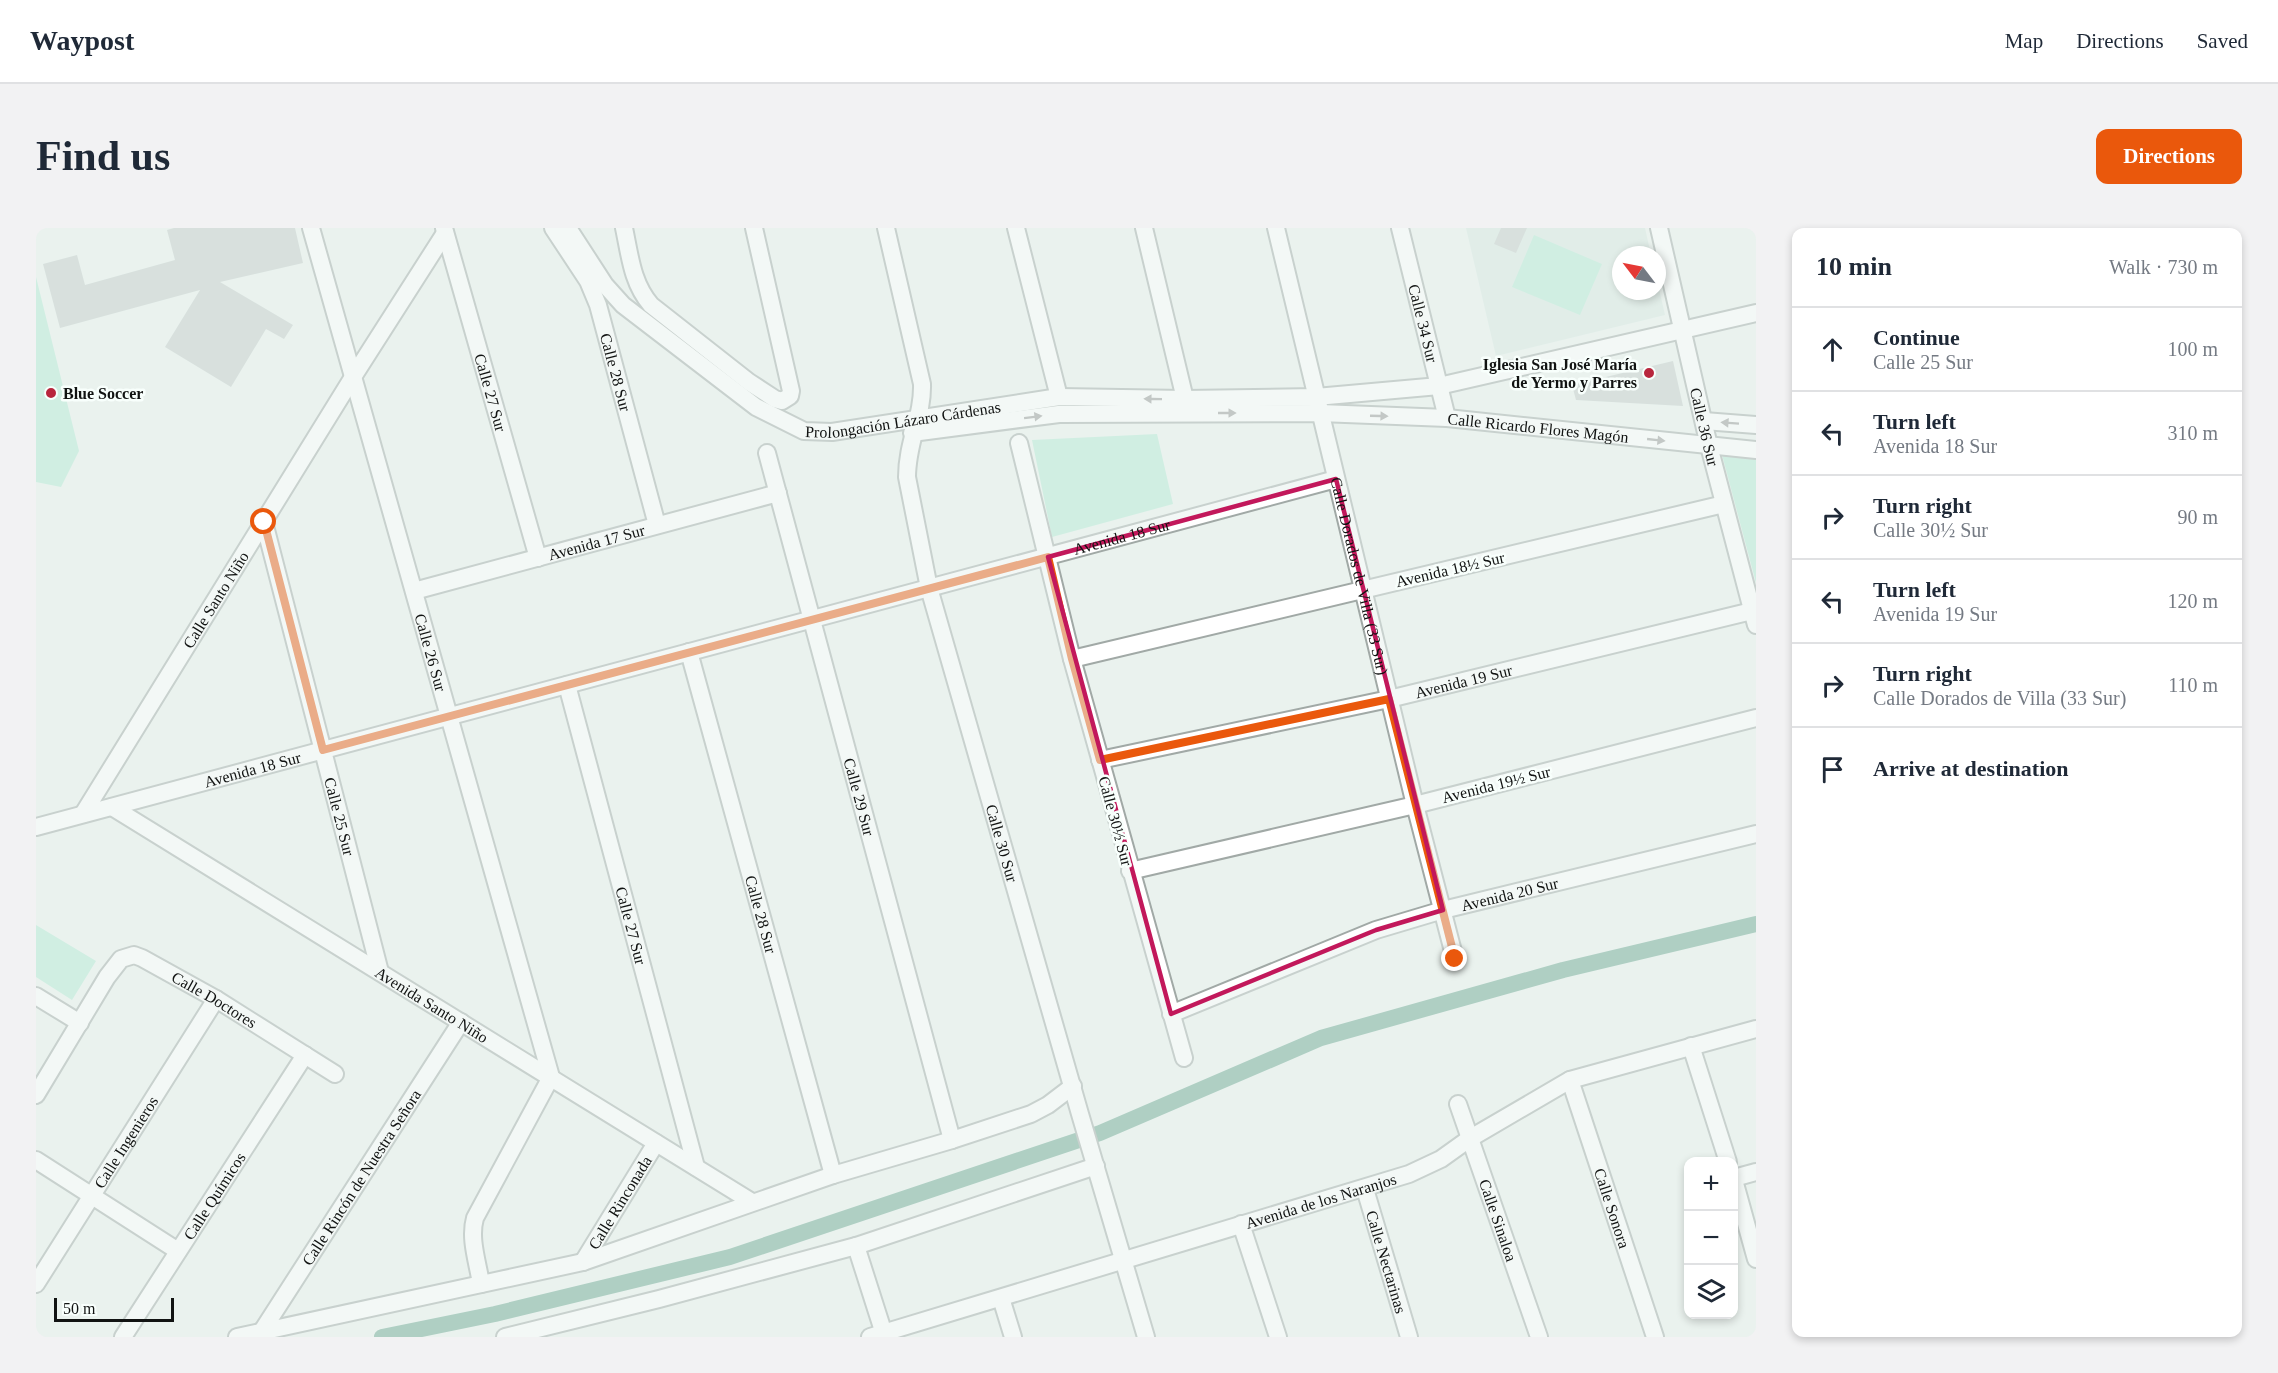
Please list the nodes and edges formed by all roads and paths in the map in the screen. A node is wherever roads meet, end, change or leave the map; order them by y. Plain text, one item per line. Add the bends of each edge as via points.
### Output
1 (311, 228) edge
2 (553, 228) edge
3 (568, 228) edge
4 (624, 228) edge
5 (754, 228) edge
6 (886, 228) edge
7 (1016, 228) edge
8 (1144, 228) edge
9 (1276, 228) edge
10 (1400, 228) edge
11 (1659, 228) edge
12 (445, 230) edge
13 (1756, 313) edge
14 (1683, 329) junction
15 (353, 377) junction
16 (1439, 386) junction
17 (1059, 397) junction
18 (1185, 399) junction
19 (1318, 405) junction
20 (1448, 418) junction
21 (1704, 421) junction
22 (1756, 425) edge
23 (914, 427) junction
24 (1019, 443) dead end
25 (1709, 446) junction
26 (1756, 450) edge
27 (767, 453) dead end
28 (1336, 479) junction
29 (778, 493) junction
30 (1724, 504) junction
31 (264, 522) junction
32 (657, 525) junction
33 (1048, 557) junction
34 (538, 558) junction
35 (928, 588) junction
36 (1363, 590) junction
37 (414, 591) junction
38 (1755, 615) edge
39 (813, 619) junction
40 (689, 652) junction
41 (1072, 659) junction
42 (567, 685) junction
43 (1389, 699) junction
44 (449, 716) junction
45 (1756, 718) edge
46 (323, 750) junction
47 (1100, 760) junction
48 (1415, 805) junction
49 (112, 807) junction
50 (83, 814) junction
51 (36, 827) edge
52 (1756, 834) edge
53 (1130, 871) junction
54 (1443, 910) junction
55 (1455, 959) dead end
56 (380, 972) junction
57 (36, 996) edge
58 (216, 999) junction
59 (1171, 1014) junction
60 (461, 1022) junction
61 (80, 1023) junction
62 (1756, 1029) edge
63 (1691, 1046) junction
64 (305, 1055) junction
65 (1184, 1058) dead end
66 (335, 1074) dead end
67 (551, 1077) junction
68 (1570, 1080) junction
69 (1072, 1086) junction
70 (36, 1095) edge
71 (1458, 1104) dead end
72 (1469, 1139) junction
73 (952, 1140) junction
74 (657, 1143) junction
75 (1727, 1157) edge
76 (1094, 1159) junction
77 (36, 1160) edge
78 (696, 1167) junction
79 (1756, 1173) edge
80 (833, 1175) junction
81 (1738, 1178) edge
82 (1365, 1189) junction
83 (1738, 1193) edge
84 (92, 1196) junction
85 (752, 1202) junction
86 (1241, 1224) junction
87 (856, 1246) junction
88 (178, 1251) junction
89 (1756, 1258) edge
90 (584, 1262) junction
91 (1123, 1262) junction
92 (36, 1284) edge
93 (482, 1284) junction
94 (1001, 1298) junction
95 (262, 1331) junction
96 (880, 1336) edge
97 (123, 1337) edge
98 (237, 1337) edge
99 (505, 1337) edge
100 (1013, 1337) edge
101 (1146, 1337) edge
102 (1278, 1337) edge
103 (1409, 1337) edge
104 (1539, 1337) edge
105 (1655, 1337) edge

1 - 15 street, Calle 26 Sur
2 - 32 street, Calle 28 Sur via 588,280 598,305
3 - 23 street, Prolongación Lázaro Cárdenas via 622,305 756,407 804,431
4 - 5 street via 635,279 651,305 749,382 782,401 791,392
6 - 23 street, Calle 30 Sur via 922,384
7 - 17 street
8 - 18 street
9 - 19 street, Calle Dorados de Villa (33 Sur)
10 - 16 street, Calle 34 Sur
11 - 14 street, Calle 36 Sur
12 - 15 street, Calle Santo Niño
12 - 34 street, Calle 27 Sur
13 - 14 street
14 - 16 street
14 - 21 street, Calle 36 Sur
15 - 31 street, Calle Santo Niño
15 - 37 street, Calle 26 Sur
16 - 19 street
16 - 20 street, Calle 34 Sur
18 -> 17 street, Prolongación Lázaro Cárdenas
17 - 23 street, Prolongación Lázaro Cárdenas
18 - 19 street, Prolongación Lázaro Cárdenas
19 -> 20 street, Calle Ricardo Flores Magón
23 -> 19 street, Prolongación Lázaro Cárdenas via 1059,414
19 - 28 street, Calle Dorados de Villa (33 Sur)
20 -> 25 street, Calle Ricardo Flores Magón
22 -> 21 street
21 - 25 street, Calle 36 Sur
23 - 35 street, Calle 30 Sur via 907,460 908,477
24 - 33 street, Calle 30½ Sur
25 - 26 street, Calle Ricardo Flores Magón
25 - 30 street, Calle 36 Sur
27 - 29 street, Calle 29 Sur
28 - 33 street, Avenida 18 Sur
28 - 36 street, Calle Dorados de Villa (33 Sur)
29 - 32 street, Avenida 17 Sur
29 - 39 street, Calle 29 Sur
30 - 36 street, Avenida 18½ Sur
30 - 38 street, Calle 36 Sur
31 - 46 street, Calle 25 Sur
31 - 50 street, Calle Santo Niño
32 - 34 street, Avenida 17 Sur
33 - 35 street, Avenida 18 Sur
33 - 41 street, Calle 30½ Sur
34 - 37 street, Avenida 17 Sur
35 - 39 street, Avenida 18 Sur
35 - 69 street, Calle 30 Sur
36 - 41 street, Avenida 18½ Sur
36 - 43 street, Calle Dorados de Villa (33 Sur)
37 - 44 street, Calle 26 Sur
38 - 43 street, Avenida 19 Sur
39 - 40 street, Avenida 18 Sur
39 - 73 street, Calle 29 Sur
40 - 42 street, Avenida 18 Sur
40 - 80 street, Calle 28 Sur
41 - 47 street, Calle 30½ Sur
42 - 44 street, Avenida 18 Sur
42 - 78 street, Calle 27 Sur
43 - 47 street, Avenida 19 Sur
43 - 48 street, Calle Dorados de Villa (33 Sur)
44 - 46 street, Avenida 18 Sur
44 - 67 street, Calle 26 Sur
45 - 48 street, Avenida 19½ Sur
46 - 49 street, Avenida 18 Sur
46 - 56 street, Calle 25 Sur
47 - 53 street, Calle 30½ Sur
48 - 53 street, Avenida 19½ Sur
48 - 54 street, Calle Dorados de Villa (33 Sur)
49 - 50 street, Avenida 18 Sur
49 - 56 street, Avenida Santo Niño
50 - 51 street, Avenida 18 Sur
52 - 54 street, Avenida 20 Sur
53 - 59 street, Calle 30½ Sur
54 - 55 street, Calle Dorados de Villa (33 Sur)
54 - 59 street, Avenida 20 Sur via 1376,930
56 - 60 street, Avenida Santo Niño
57 - 61 street
58 - 61 street, Calle Doctores via 134,955 121,959
58 - 64 street, Calle Doctores
58 - 84 street, Calle Ingenieros
59 - 65 street, Calle 30½ Sur
60 - 67 street, Avenida Santo Niño
60 - 95 street, Calle Rincón de Nuestra Señora
61 - 70 street
62 - 63 street, Avenida de los Naranjos
63 - 68 street, Avenida de los Naranjos
63 - 75 street
64 - 66 street, Calle Doctores
64 - 88 street, Calle Químicos
67 - 74 street, Avenida Santo Niño
67 - 93 street via 472,1227
68 - 72 street, Avenida de los Naranjos
68 - 105 street, Calle Sonora
69 - 73 street via 1031,1114
69 - 76 street, Calle 30 Sur
71 - 72 street, Calle Sinaloa
72 - 82 street, Avenida de los Naranjos via 1441,1159
72 - 104 street, Calle Sinaloa
73 - 80 street
74 - 78 street, Avenida Santo Niño
74 - 90 street, Calle Rinconada
76 - 87 street
76 - 91 street, Calle 30 Sur
77 - 84 street
78 - 85 street, Avenida Santo Niño
79 - 81 street
80 - 85 street
82 - 86 street, Avenida de los Naranjos
82 - 103 street, Calle Nectarinas
83 - 89 street
84 - 88 street
84 - 92 street, Calle Ingenieros
85 - 90 street
86 - 91 street, Avenida de los Naranjos
86 - 102 street
87 - 96 street
87 - 99 street
88 - 97 street, Calle Químicos
90 - 93 street
91 - 94 street, Avenida de los Naranjos
91 - 101 street, Calle 30 Sur
93 - 95 street
94 - 96 street, Avenida de los Naranjos
94 - 100 street
95 - 98 street

